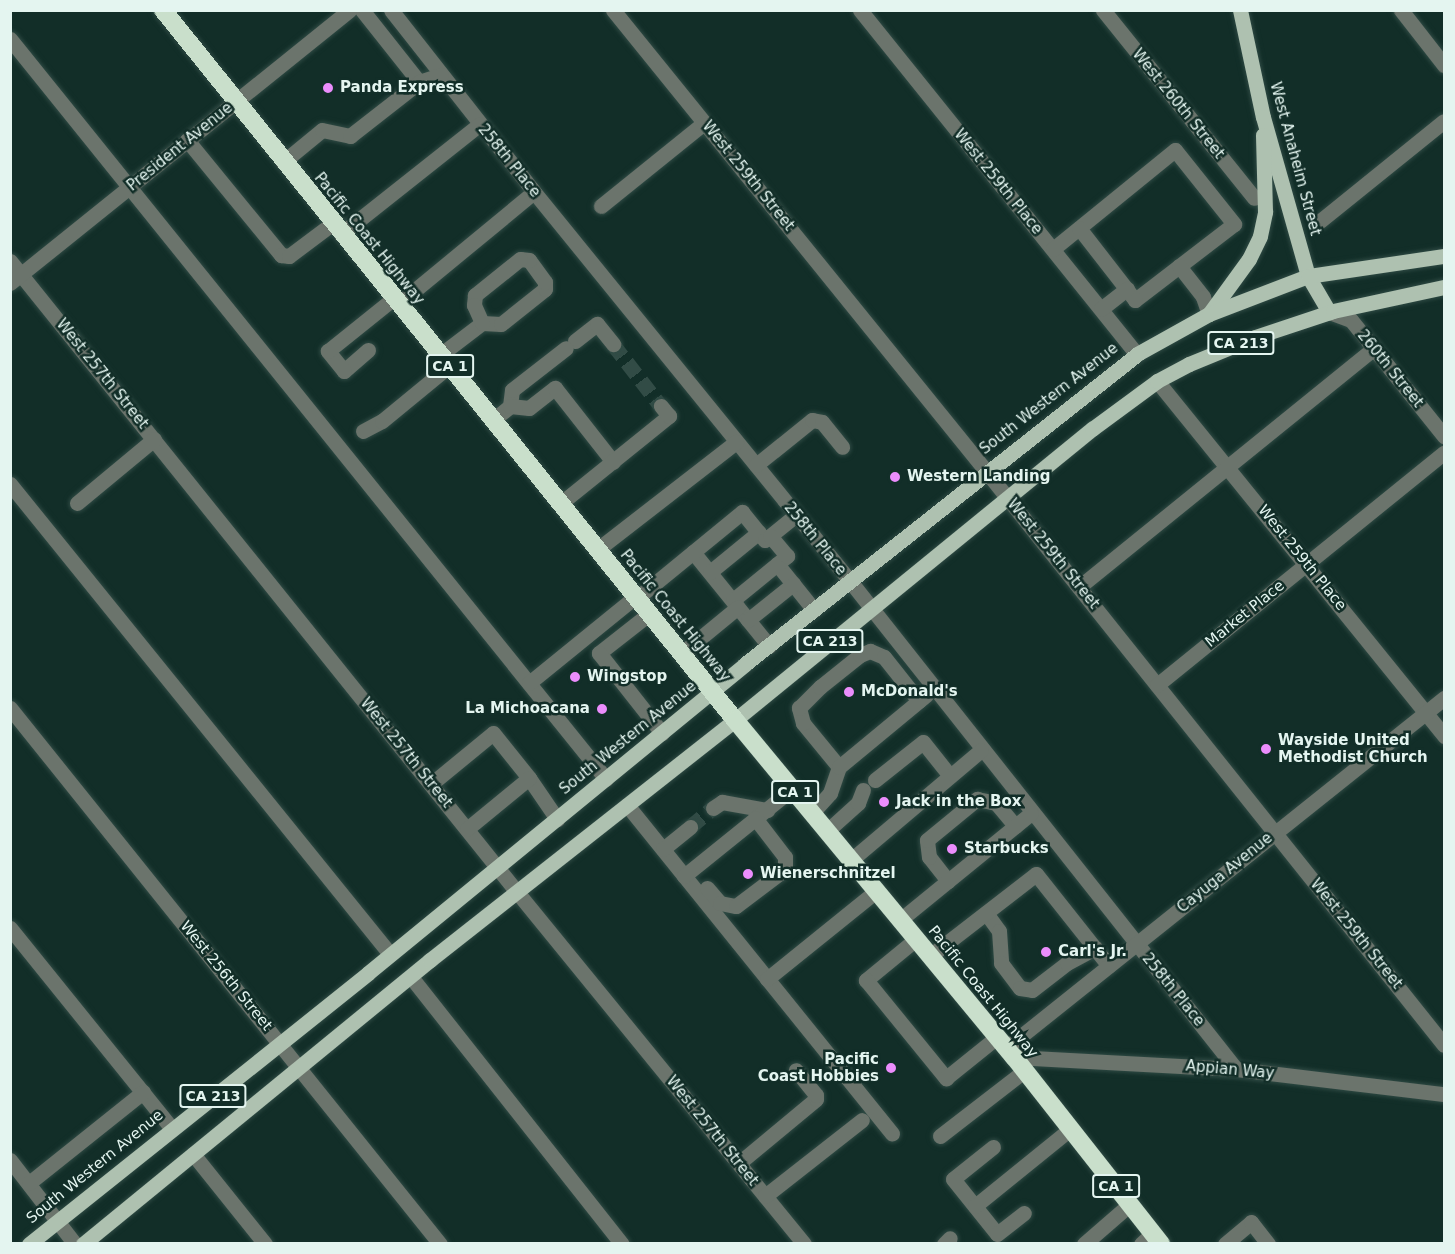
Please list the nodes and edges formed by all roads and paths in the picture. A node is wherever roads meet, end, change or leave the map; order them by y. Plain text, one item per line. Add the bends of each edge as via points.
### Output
1 (163, 10) edge
2 (349, 10) edge
3 (362, 10) edge
4 (391, 10) edge
5 (613, 10) edge
6 (860, 10) edge
7 (1103, 10) edge
8 (1240, 10) edge
9 (1401, 10) edge
10 (10, 39) edge
11 (1444, 65) edge
12 (441, 75) junction
13 (419, 82) junction
14 (235, 102) junction
15 (1263, 117) junction
16 (1444, 121) edge
17 (704, 123) junction
18 (480, 124) junction
19 (188, 140) junction
20 (283, 162) junction
21 (129, 187) junction
22 (534, 192) junction
23 (1254, 198) dead end
24 (601, 206) dead end
25 (1320, 221) dead end
26 (337, 228) junction
27 (1079, 228) junction
28 (1053, 249) junction
29 (1444, 256) edge
30 (10, 261) edge
31 (1179, 266) junction
32 (1308, 276) junction
33 (16, 278) edge
34 (1444, 287) edge
35 (1127, 289) junction
36 (396, 301) junction
37 (1101, 309) junction
38 (1329, 312) junction
39 (1209, 314) junction
40 (482, 323) junction
41 (613, 344) tunnel mouth
42 (1374, 348) junction
43 (368, 350) dead end
44 (1137, 354) junction
45 (445, 361) junction
46 (1157, 381) junction
47 (510, 406) junction
48 (661, 406) dead end
49 (493, 420) junction
50 (363, 431) dead end
51 (1444, 436) edge
52 (154, 439) junction
53 (736, 442) junction
54 (842, 447) dead end
55 (1444, 453) edge
56 (613, 462) junction
57 (756, 465) junction
58 (1227, 466) junction
59 (986, 471) junction
60 (10, 484) edge
61 (1008, 498) junction
62 (77, 503) dead end
63 (561, 504) junction
64 (796, 515) junction
65 (764, 534) junction
66 (598, 549) junction
67 (693, 552) junction
68 (1306, 563) junction
69 (777, 564) junction
70 (710, 572) junction
71 (850, 581) junction
72 (793, 584) junction
73 (1079, 587) junction
74 (637, 597) junction
75 (735, 604) junction
76 (870, 608) junction
77 (814, 610) junction
78 (650, 613) junction
79 (748, 620) junction
80 (769, 646) junction
81 (682, 653) junction
82 (528, 682) junction
83 (1158, 685) junction
84 (934, 690) junction
85 (713, 691) junction
86 (1444, 698) edge
87 (919, 701) junction
88 (10, 708) edge
89 (1425, 713) junction
90 (735, 720) junction
91 (662, 733) junction
92 (1444, 736) edge
93 (981, 750) junction
94 (839, 767) junction
95 (950, 776) junction
96 (529, 778) junction
97 (606, 779) junction
98 (876, 780) dead end
99 (431, 784) junction
100 (792, 789) junction
101 (863, 790) dead end
102 (627, 805) junction
103 (713, 808) tunnel mouth
104 (812, 813) junction
105 (1031, 813) junction
106 (761, 814) junction
107 (557, 819) junction
108 (1015, 826) junction
109 (690, 827) tunnel mouth
110 (467, 829) junction
111 (827, 831) junction
112 (1274, 832) junction
113 (663, 849) junction
114 (851, 860) junction
115 (498, 868) junction
116 (688, 872) junction
117 (948, 881) junction
118 (876, 891) junction
119 (517, 892) junction
120 (986, 913) junction
121 (900, 920) junction
122 (10, 928) edge
123 (916, 939) junction
124 (1136, 944) junction
125 (1095, 948) junction
126 (390, 954) junction
127 (930, 956) junction
128 (1109, 966) junction
129 (411, 977) junction
130 (767, 979) junction
131 (279, 1043) junction
132 (1444, 1045) edge
133 (1010, 1053) junction
134 (298, 1066) junction
135 (1236, 1069) junction
136 (796, 1070) dead end
137 (143, 1092) junction
138 (1444, 1094) edge
139 (862, 1120) dead end
140 (172, 1129) junction
141 (1070, 1129) junction
142 (892, 1134) dead end
143 (940, 1136) dead end
144 (993, 1147) dead end
145 (193, 1154) junction
146 (10, 1160) edge
147 (739, 1163) junction
148 (29, 1183) junction
149 (765, 1196) junction
150 (1130, 1204) junction
151 (975, 1206) junction
152 (1024, 1213) dead end
153 (58, 1220) junction
154 (800, 1239) edge
155 (1152, 1240) edge
156 (29, 1244) edge
157 (75, 1244) edge
158 (83, 1244) edge
159 (265, 1244) edge
160 (440, 1244) edge
161 (622, 1244) edge
162 (783, 1244) edge
163 (1084, 1244) edge
164 (1225, 1244) edge
165 (1268, 1244) edge

1 - 14 highway, Pacific Coast Highway / CA 1
2 - 14 street, President Avenue
3 - 13 street
4 - 12 street, 258th Place
5 - 17 street, West 259th Street
6 - 28 street, West 259th Place
7 - 23 street, West 260th Street
8 - 15 main road, West Anaheim Street
9 - 11 street
10 - 21 street
12 - 13 street
12 - 18 street, 258th Place
13 - 20 street via 350,136 322,130
14 - 19 street, President Avenue
14 - 20 highway, Pacific Coast Highway / CA 1
15 - 32 main road, West Anaheim Street
15 - 39 main road via 1266,212 1260,236 1249,260
16 - 25 street
17 - 24 street
17 - 59 street, West 259th Street
18 - 22 street, 258th Place
18 - 26 street
19 - 21 street, President Avenue
19 - 26 street via 281,255 289,256
20 - 26 highway, Pacific Coast Highway / CA 1
21 - 33 street, President Avenue
21 - 82 street
22 - 36 street
22 - 53 street, 258th Place
26 - 36 highway, Pacific Coast Highway / CA 1
27 - 28 street
27 - 31 street via 1175,150 1234,224
27 - 35 street
28 - 37 street, West 259th Place
29 - 32 main road, South Western Avenue / CA 213
30 - 33 street, West 257th Street
31 - 35 street via 1135,300
31 - 39 street via 1203,297
32 - 38 main road, West Anaheim Street
32 - 39 main road, South Western Avenue / CA 213
33 - 52 street, West 257th Street
34 - 38 main road, CA 213
35 - 37 street
36 - 43 street via 328,351 344,370
36 - 45 highway, Pacific Coast Highway / CA 1
37 - 44 street, West 259th Place
38 - 42 street, 260th Street via 1352,320
38 - 46 main road, CA 213 via 1255,337
39 - 44 main road, South Western Avenue / CA 213
40 - 40 street via 501,324 545,289 545,282 528,260 520,259 475,295 474,305
40 - 45 street
41 - 47 street via 597,324 512,390
42 - 51 street, 260th Street
42 - 58 street
44 - 59 main road, South Western Avenue / CA 213
45 - 49 highway, Pacific Coast Highway / CA 1
45 - 50 street via 382,421
46 - 58 street, West 259th Place
46 - 61 main road, CA 213
47 - 49 street
47 - 56 street via 529,408 555,388
48 - 56 street via 669,416
49 - 63 highway, Pacific Coast Highway / CA 1
52 - 62 street
52 - 99 street, West 257th Street
53 - 57 street, 258th Place
53 - 66 street
54 - 57 street via 822,422 813,420
55 - 68 street, Market Place
56 - 63 street
57 - 64 street, 258th Place
58 - 68 street, West 259th Place
58 - 73 street
59 - 61 street, West 259th Street
59 - 71 main road, South Western Avenue / CA 213
60 - 126 street
61 - 73 street, West 259th Street
61 - 76 main road, CA 213
63 - 66 highway, Pacific Coast Highway / CA 1
64 - 65 street
64 - 71 street, 258th Place
65 - 67 street via 742,512
65 - 69 street via 787,556
65 - 70 street
66 - 74 highway, Pacific Coast Highway / CA 1
67 - 70 street
67 - 74 street
68 - 83 street, Market Place
68 - 89 street, West 259th Place
69 - 72 street
69 - 75 street
70 - 75 street
71 - 76 street, 258th Place
71 - 77 main road, South Western Avenue / CA 213
72 - 77 street
72 - 79 street
73 - 83 street, West 259th Street
74 - 78 highway, Pacific Coast Highway / CA 1
74 - 82 street
75 - 79 street
75 - 81 street
76 - 84 street, 258th Place
76 - 90 main road, CA 213
77 - 80 main road, South Western Avenue / CA 213
78 - 81 highway, Pacific Coast Highway / CA 1
78 - 91 street via 599,653
79 - 80 street
80 - 85 main road, South Western Avenue / CA 213
81 - 85 highway, Pacific Coast Highway / CA 1
82 - 97 street
83 - 112 street, West 259th Street
84 - 87 street
84 - 93 street, 258th Place
85 - 90 highway, Pacific Coast Highway / CA 1
85 - 91 main road, South Western Avenue / CA 213
86 - 89 street, Cayuga Avenue
87 - 94 street
87 - 94 street via 884,657 870,651 820,687 799,708 803,723
88 - 131 street, West 256th Street
89 - 92 street, West 259th Place
89 - 112 street, Cayuga Avenue
90 - 100 highway, Pacific Coast Highway / CA 1
90 - 102 main road, CA 213
91 - 97 main road, South Western Avenue / CA 213
93 - 95 street
93 - 105 street, 258th Place
94 - 104 street via 830,793
95 - 98 street via 923,742
95 - 114 street
96 - 99 street via 494,733
96 - 107 street
96 - 110 street
97 - 107 main road, South Western Avenue / CA 213
99 - 110 street, West 257th Street
100 - 104 highway, Pacific Coast Highway / CA 1
100 - 106 street
101 - 111 street via 858,803
102 - 113 street
102 - 119 main road, CA 213
103 - 106 street via 722,802
104 - 111 highway, Pacific Coast Highway / CA 1
105 - 108 street
105 - 124 street, 258th Place
106 - 116 street
106 - 116 street via 785,857 785,869 736,906 720,903
107 - 115 main road, South Western Avenue / CA 213
108 - 117 street
108 - 117 street via 996,803 977,799 927,840 929,856
109 - 113 street
110 - 115 street, West 257th Street
111 - 114 highway, Pacific Coast Highway / CA 1
112 - 124 street, Cayuga Avenue
112 - 132 street, West 259th Street
113 - 116 street
114 - 118 highway, Pacific Coast Highway / CA 1
115 - 119 street, West 257th Street
115 - 126 main road, South Western Avenue / CA 213
116 - 130 street
117 - 121 street
118 - 121 highway, Pacific Coast Highway / CA 1
118 - 130 street
119 - 129 main road, CA 213
119 - 147 street, West 257th Street
120 - 125 street via 1035,874
120 - 125 street via 999,931 1001,963 1020,988 1032,990 1066,963
120 - 127 street
121 - 123 highway, Pacific Coast Highway / CA 1
122 - 137 street
123 - 127 highway, Pacific Coast Highway / CA 1
123 - 133 street via 866,980 946,1078
124 - 128 street, Cayuga Avenue
124 - 135 street, 258th Place
125 - 128 street
126 - 131 main road, South Western Avenue / CA 213
127 - 133 highway, Pacific Coast Highway / CA 1
128 - 133 street, Cayuga Avenue
129 - 134 main road, CA 213
129 - 161 street
130 - 142 street
131 - 134 street, West 256th Street
131 - 140 main road, South Western Avenue / CA 213
133 - 135 street, Appian Way
133 - 141 highway, Pacific Coast Highway / CA 1
133 - 143 street
134 - 145 main road, CA 213
134 - 160 street, West 256th Street
135 - 138 street, Appian Way
136 - 147 street via 816,1099
137 - 140 street
137 - 148 street
139 - 149 street
140 - 153 main road, South Western Avenue / CA 213
141 - 150 highway, Pacific Coast Highway / CA 1
141 - 151 street
144 - 151 street via 953,1179
145 - 158 main road, CA 213
145 - 159 street
146 - 148 street
147 - 149 street, West 257th Street
148 - 153 street
149 - 154 street, West 257th Street
150 - 155 highway, Pacific Coast Highway / CA 1
150 - 163 street
151 - 152 street via 996,1234
153 - 156 main road, South Western Avenue / CA 213
153 - 157 street
154 - 162 street
164 - 165 street via 1251,1222

